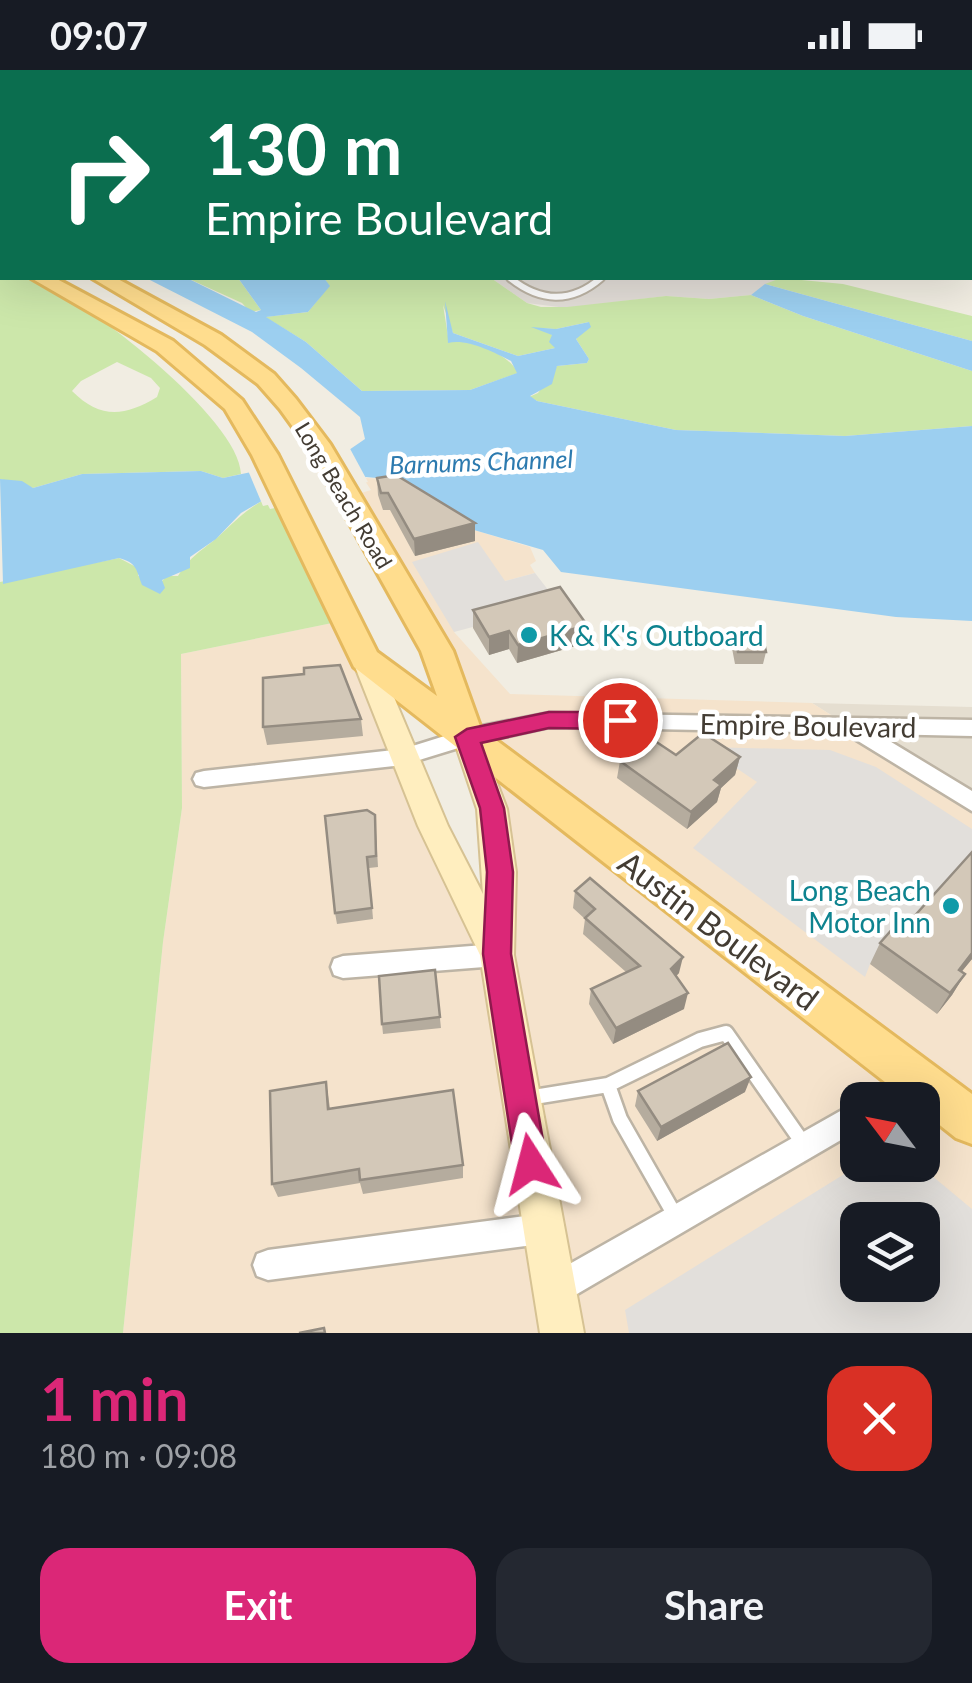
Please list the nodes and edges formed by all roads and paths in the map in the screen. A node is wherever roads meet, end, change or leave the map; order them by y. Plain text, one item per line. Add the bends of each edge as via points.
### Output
1 (52, 280) edge
2 (105, 280) edge
3 (513, 280) edge
4 (598, 280) edge
5 (365, 659) junction
6 (848, 725) junction
7 (972, 728) edge
8 (467, 737) junction
9 (403, 758) junction
10 (204, 779) dead end
11 (972, 802) edge
12 (497, 954) junction
13 (343, 967) dead end
14 (888, 1082) edge
15 (608, 1085) junction
16 (521, 1100) junction
17 (940, 1108) edge
18 (972, 1122) edge
19 (840, 1125) edge
20 (806, 1146) junction
21 (678, 1220) junction
22 (541, 1229) junction
23 (268, 1265) dead end
24 (554, 1290) junction
25 (562, 1333) edge

1 - 5 main road, Long Beach Road via 165,346 234,405
2 - 8 main road, Long Beach Road via 242,359 288,404 318,444 437,651
3 - 4 lane via 537,298 558,299
5 - 8 main road, Long Beach Road
5 - 9 main road, Long Beach Road
6 - 7 street, Empire Boulevard
6 - 8 street, Empire Boulevard via 564,719
6 - 11 street
8 - 9 street, Empire Boulevard
8 - 12 main road, Long Beach Road via 492,808 500,872
8 - 14 main road, Austin Boulevard
9 - 10 street, Empire Boulevard
9 - 12 main road, Long Beach Road
12 - 13 street
12 - 16 main road, Long Beach Road
15 - 16 lane
15 - 20 lane via 726,1033
15 - 21 lane
16 - 22 main road, Long Beach Road
17 - 18 main road, Austin Boulevard
19 - 20 street
20 - 21 street
21 - 24 street
22 - 23 street
22 - 24 main road, Long Beach Road
24 - 25 main road, Long Beach Road

